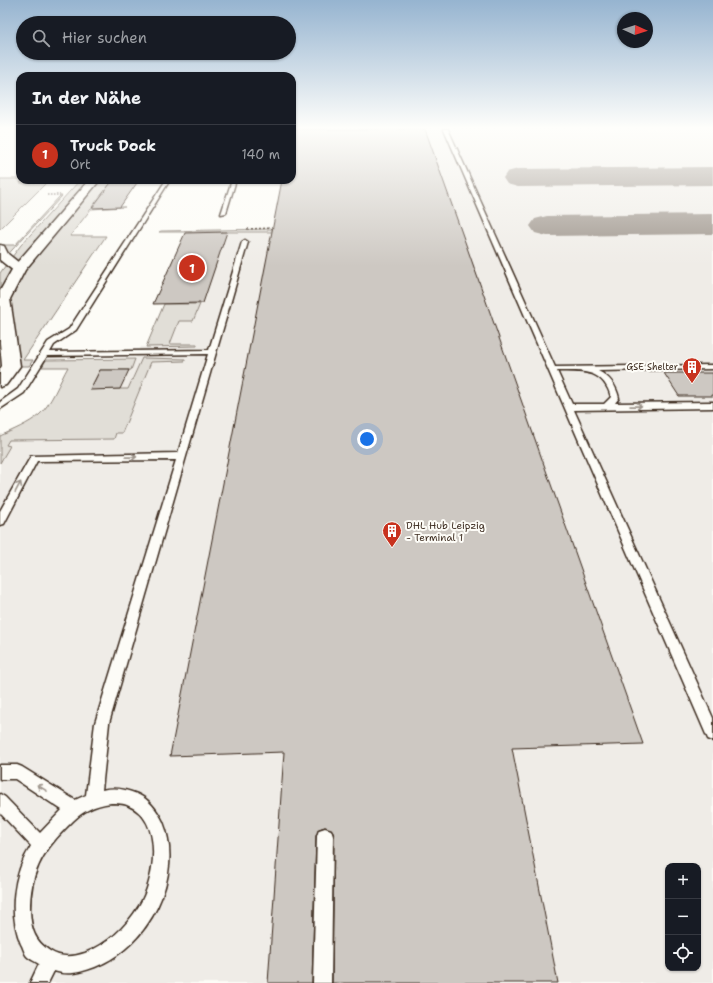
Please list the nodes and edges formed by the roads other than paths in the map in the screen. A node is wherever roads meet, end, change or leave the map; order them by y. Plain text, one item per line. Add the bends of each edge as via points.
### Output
1 (466, 175) edge
2 (92, 184) edge
3 (165, 184) edge
4 (233, 184) edge
5 (223, 213) dead end
6 (244, 242) dead end
7 (0, 249) edge
8 (19, 269) junction
9 (212, 352) junction
10 (45, 354) junction
11 (713, 367) edge
12 (553, 369) junction
13 (588, 369) junction
14 (0, 381) edge
15 (713, 405) edge
16 (0, 406) edge
17 (607, 406) junction
18 (569, 407) junction
19 (181, 456) junction
20 (0, 522) edge
21 (713, 734) edge
22 (0, 772) edge
23 (93, 799) junction
24 (0, 802) edge
25 (75, 809) junction
26 (325, 836) dead end
27 (41, 845) junction
28 (49, 962) junction
29 (39, 983) edge
30 (322, 983) edge

1 - 12 lane
2 - 8 street
3 - 10 lane via 72,330 51,344
4 - 5 lane
6 - 9 lane
7 - 8 street via 2,256
8 - 14 street via 3,299 11,366
9 - 10 lane
9 - 19 lane
10 - 16 lane via 21,391
11 - 13 lane
12 - 13 lane
12 - 18 lane
13 - 17 lane via 603,375 612,386 615,398
17 -> 15 lane
17 - 18 lane
18 - 21 lane
20 -> 19 lane via 34,458
19 - 23 lane via 102,722
25 -> 22 lane via 16,772
23 - 25 lane
23 - 28 lane via 111,795 129,797 144,806 154,820 161,842 161,869 152,898 136,926 116,947 93,961 70,966
24 - 27 lane
25 - 27 lane
26 - 30 lane
27 - 28 lane via 28,871 21,899 22,925 32,947
28 - 29 lane

